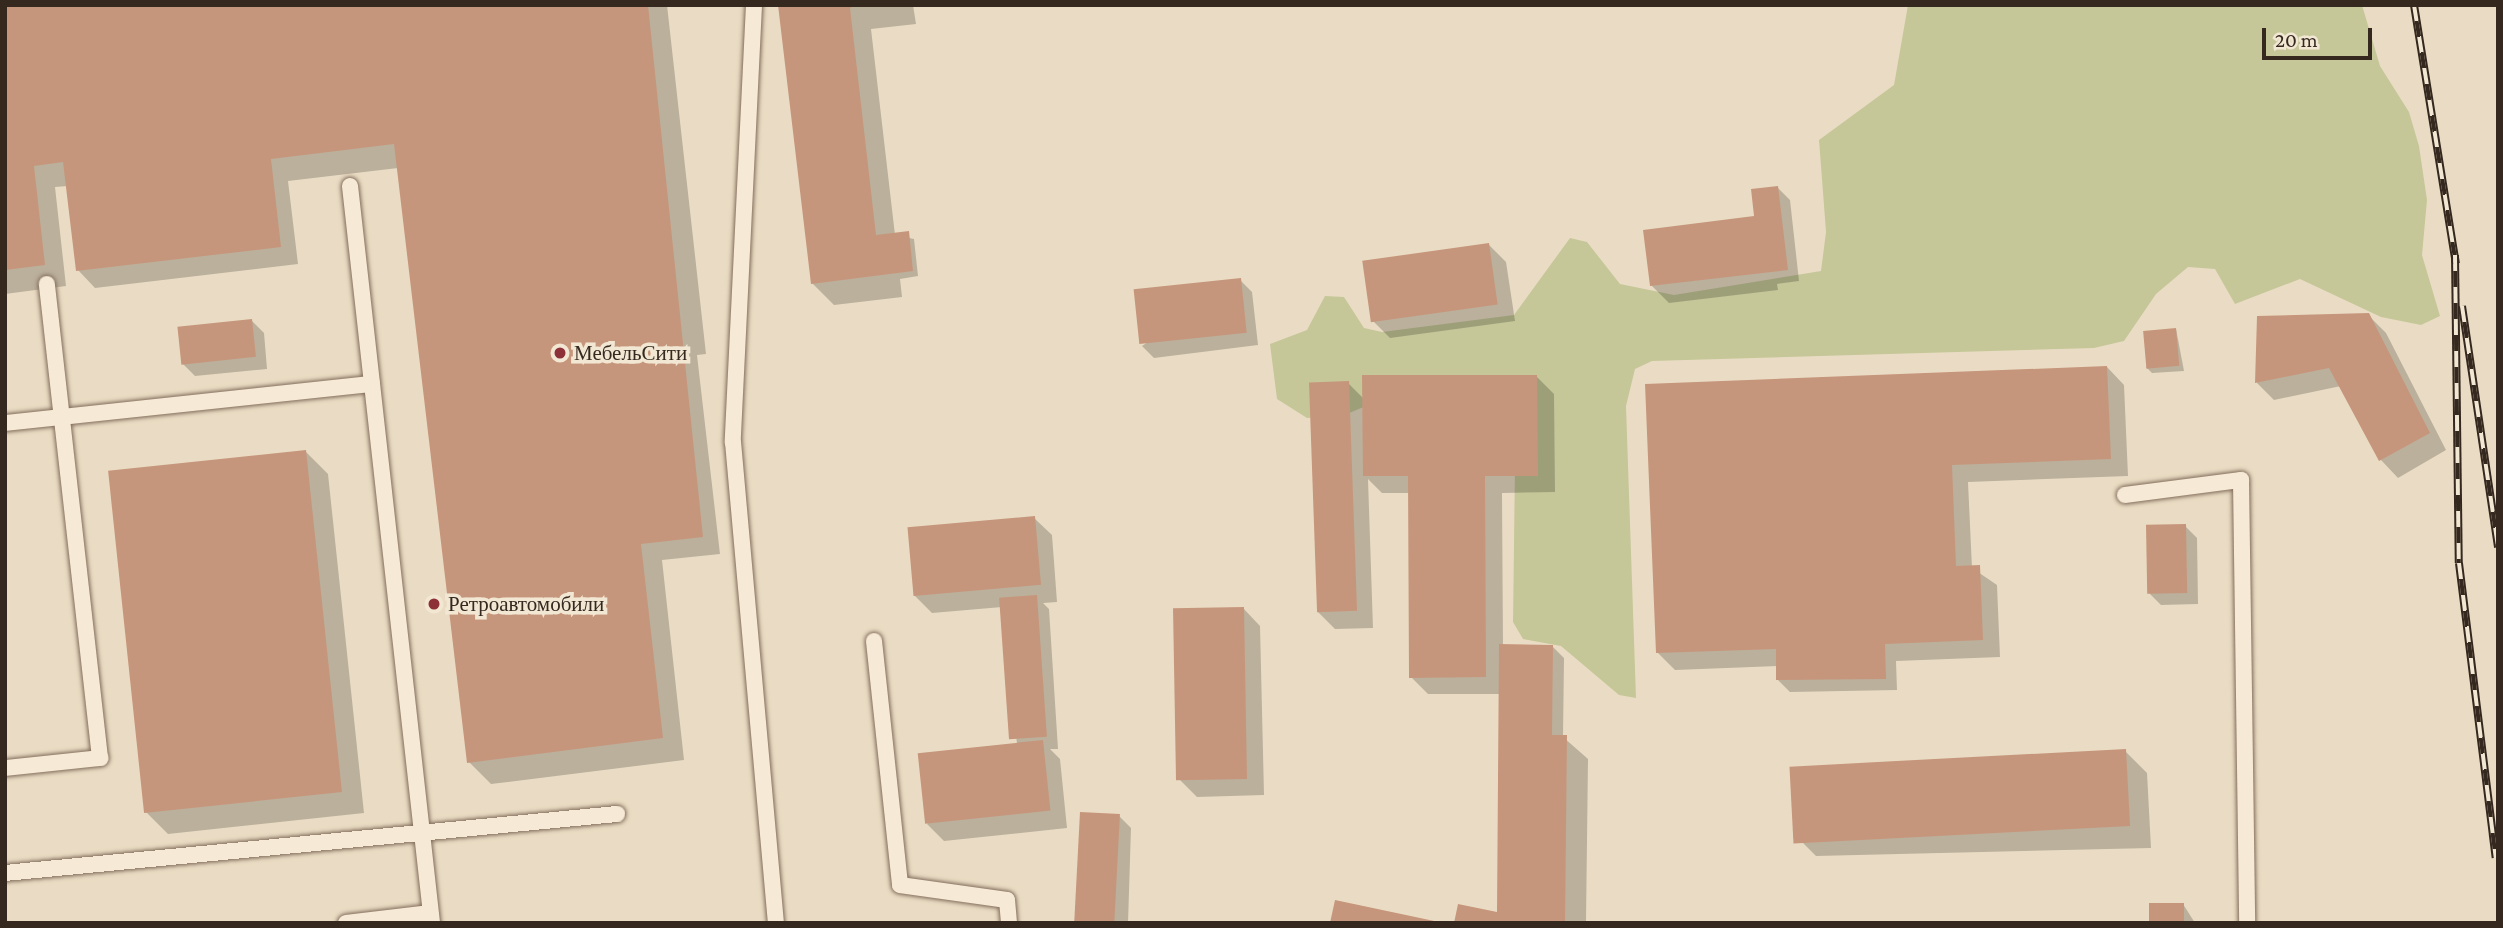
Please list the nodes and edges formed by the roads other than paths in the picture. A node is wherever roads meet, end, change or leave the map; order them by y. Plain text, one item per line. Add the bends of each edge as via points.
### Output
1 (754, 5) edge
2 (350, 186) dead end
3 (47, 284) dead end
4 (372, 384) junction
5 (62, 418) junction
6 (5, 423) edge
7 (2125, 495) dead end
8 (874, 641) dead end
9 (5, 768) edge
10 (617, 814) dead end
11 (422, 833) junction
12 (5, 873) edge
13 (431, 918) edge
14 (346, 923) edge
15 (776, 923) edge
16 (1009, 923) edge
17 (2247, 923) edge

1 - 15 lane via 733,442
2 - 4 lane
3 - 5 lane
4 - 5 lane
4 - 11 lane
5 - 6 lane
5 - 9 lane via 100,758
7 - 17 lane via 2241,480
8 - 16 lane via 900,885 1007,900
10 - 11 lane
11 - 12 lane
11 - 13 lane
13 - 14 lane

